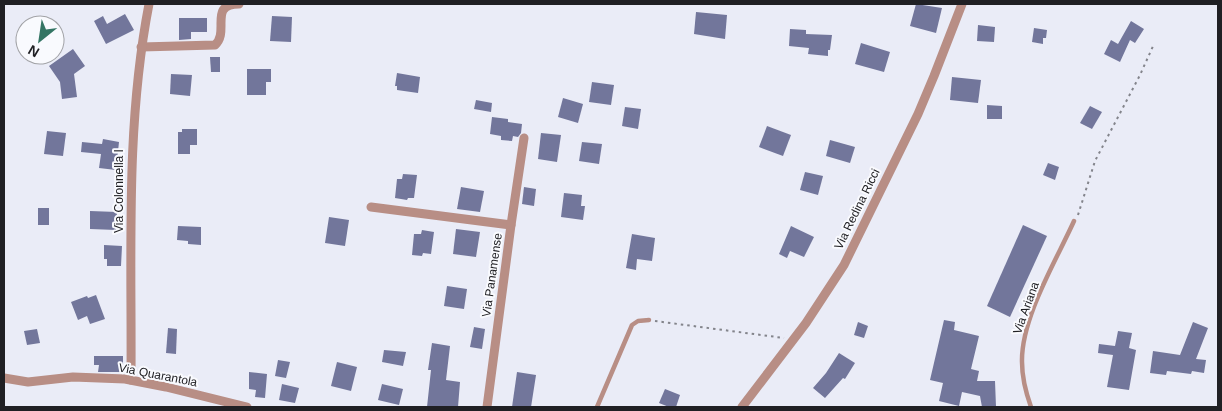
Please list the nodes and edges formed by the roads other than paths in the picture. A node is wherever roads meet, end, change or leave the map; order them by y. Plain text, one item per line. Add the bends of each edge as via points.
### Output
1 (149, 4) edge
2 (239, 4) edge
3 (962, 4) edge
4 (141, 47) junction
5 (524, 138) dead end
6 (371, 207) dead end
7 (1074, 221) road end
8 (511, 225) junction
9 (649, 320) road end
10 (4, 378) edge
11 (131, 380) junction
12 (247, 407) edge
13 (487, 407) edge
14 (597, 407) edge
15 (742, 407) edge
16 (1031, 407) edge

1 - 4 street, Via Colonnella I
2 - 4 street via 224,8 220,39 215,45
3 - 15 street, Via Redina Ricci via 918,114 849,255 824,297
4 - 11 street, Via Colonnella I via 132,140
5 - 8 street
6 - 8 street, Via Panamense
7 - 16 lane, Via Ariana via 1034,308 1025,338 1022,367
8 - 13 street, Via Panamense
9 - 14 lane via 632,325
10 - 11 street, Via Quarantola via 28,382 80,377
11 - 12 street, Via Quarantola

